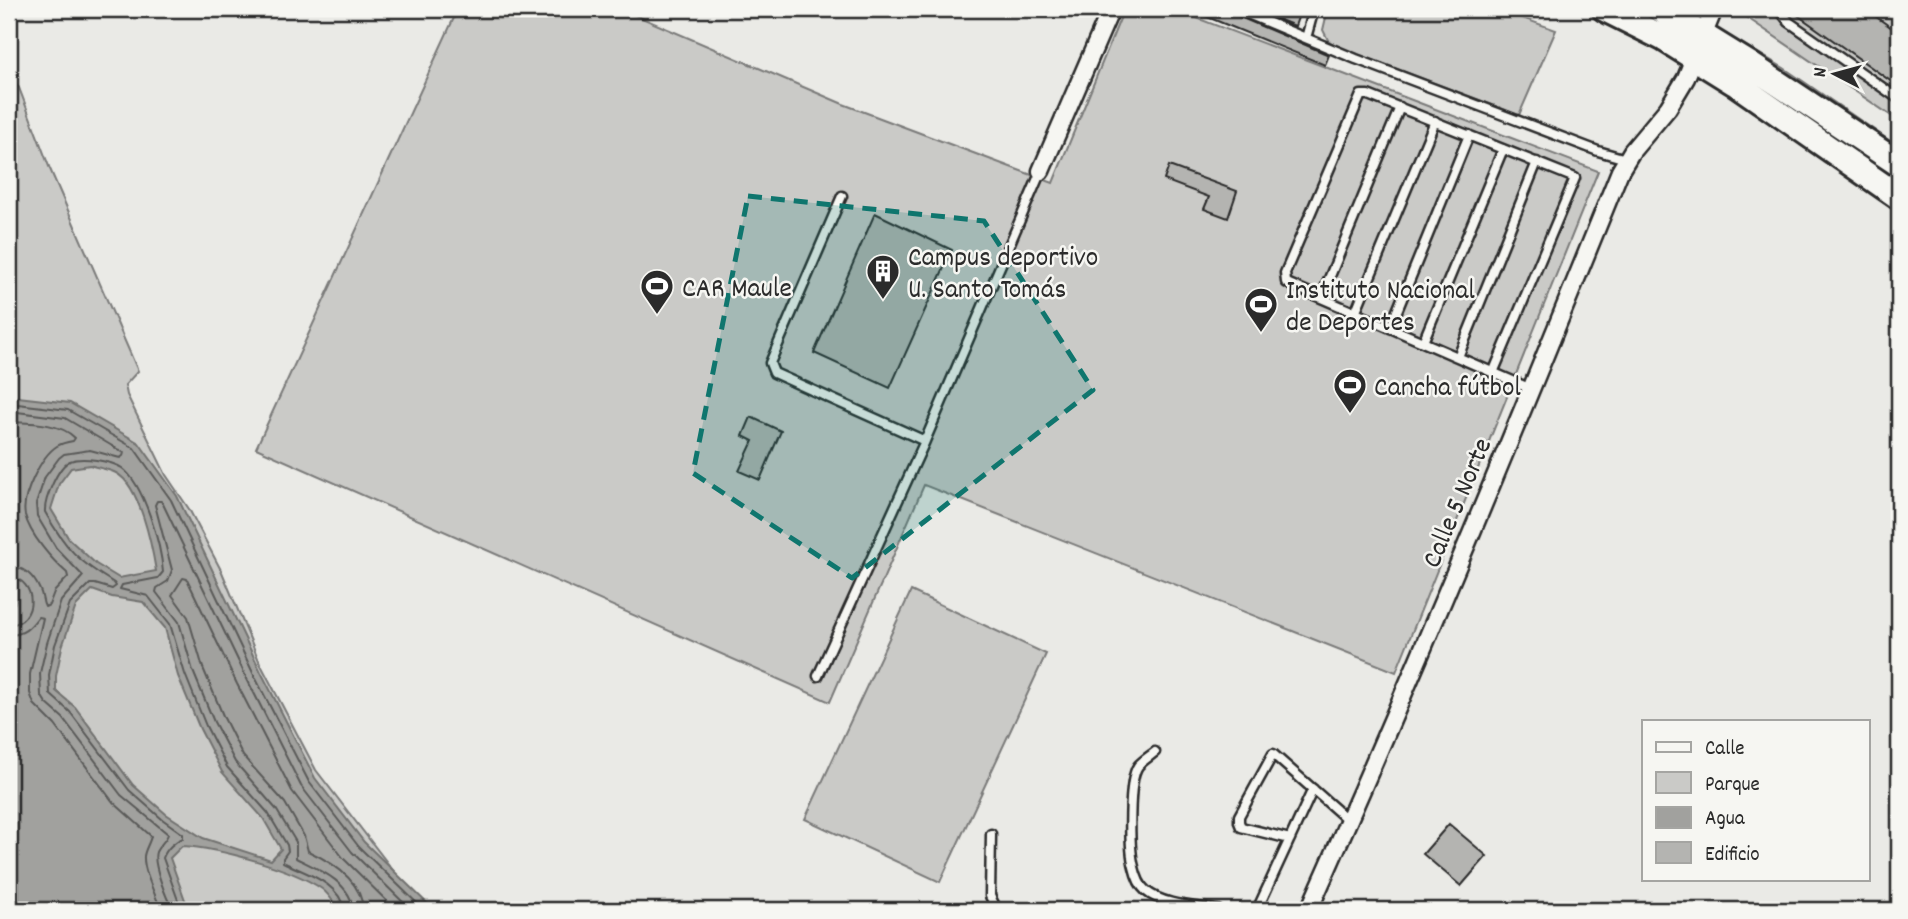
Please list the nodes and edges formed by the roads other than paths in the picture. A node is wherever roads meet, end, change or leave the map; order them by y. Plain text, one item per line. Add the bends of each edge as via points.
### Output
1 (1111, 9) edge
2 (1236, 9) edge
3 (1314, 9) edge
4 (1605, 9) edge
5 (1660, 9) edge
6 (1714, 9) edge
7 (1779, 9) edge
8 (1306, 38) junction
9 (1699, 47) junction
10 (1899, 99) edge
11 (1400, 107) junction
12 (1435, 121) junction
13 (1469, 135) junction
14 (1503, 149) junction
15 (1626, 159) junction
16 (1537, 162) junction
17 (1899, 164) edge
18 (1041, 171) joint
19 (842, 196) dead end
20 (1899, 197) edge
21 (1321, 298) junction
22 (1355, 313) junction
23 (1390, 328) junction
24 (1423, 342) junction
25 (1458, 357) junction
26 (1493, 373) junction
27 (1531, 389) junction
28 (925, 441) junction
29 (818, 676) dead end
30 (1155, 752) dead end
31 (1313, 789) junction
32 (1349, 821) junction
33 (991, 834) dead end
34 (1290, 839) junction
35 (997, 910) edge
36 (1218, 910) edge
37 (1257, 910) edge
38 (1309, 910) edge

1 - 18 street
2 - 8 lane
3 - 8 lane
4 - 9 main road via 1663,38
5 - 9 main road
6 - 9 street, Calle 5 Norte
7 - 10 lane via 1789,22
8 - 15 lane
9 - 15 street, Calle 5 Norte via 1668,108
9 - 17 main road
9 - 20 main road via 1735,83
11 - 12 lane
11 - 21 lane
11 - 21 lane via 1368,95 1359,97 1285,273 1289,284
12 - 13 lane
12 - 22 lane
13 - 14 lane
13 - 23 lane
14 - 16 lane
14 - 24 lane
15 - 27 street, Calle 5 Norte
16 - 25 lane
16 - 26 lane via 1575,180
18 - 28 lane
19 - 28 lane via 771,368
21 - 22 lane
22 - 23 lane
23 - 24 lane
24 - 25 lane
25 - 26 lane
26 - 27 lane
27 - 32 street, Calle 5 Norte
28 - 29 lane
30 - 36 lane via 1138,765 1133,782 1130,826 1138,880 1154,897
31 - 32 lane
31 - 34 lane
31 - 34 lane via 1273,754 1239,816 1241,827
32 - 38 street, Calle 5 Norte
33 - 35 lane via 990,896
34 - 37 lane

